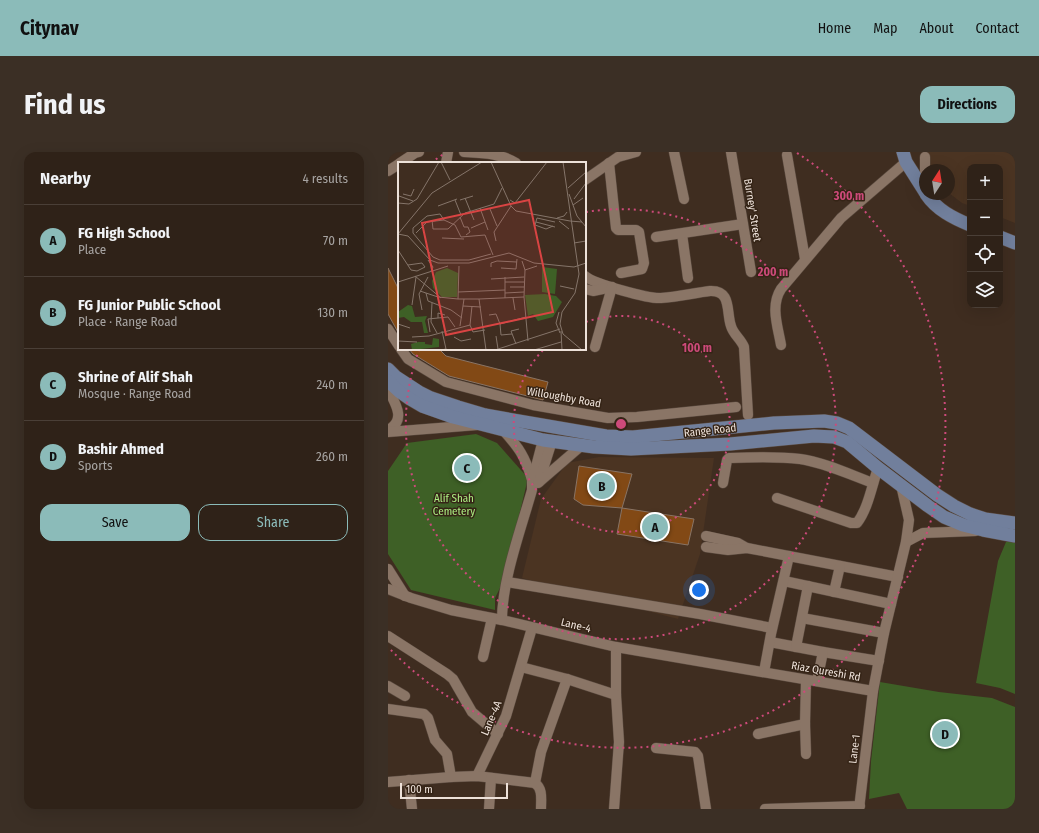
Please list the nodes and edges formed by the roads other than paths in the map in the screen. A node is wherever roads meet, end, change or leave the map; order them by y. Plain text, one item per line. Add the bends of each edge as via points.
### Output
1 (419, 152) edge
2 (448, 152) edge
3 (464, 152) edge
4 (636, 152) edge
5 (674, 152) edge
6 (731, 152) edge
7 (926, 154) edge
8 (617, 155) edge
9 (787, 155) dead end
10 (907, 155) edge
11 (514, 159) edge
12 (401, 162) edge
13 (446, 162) edge
14 (609, 163) junction
15 (398, 164) edge
16 (926, 164) edge
17 (919, 170) edge
18 (388, 171) edge
19 (586, 179) edge
20 (919, 179) edge
21 (684, 199) dead end
22 (932, 200) edge
23 (941, 200) edge
24 (967, 216) edge
25 (742, 224) junction
26 (967, 224) edge
27 (1003, 230) edge
28 (682, 234) junction
29 (1015, 234) edge
30 (656, 238) dead end
31 (1003, 238) edge
32 (1015, 243) edge
33 (805, 259) junction
34 (751, 272) dead end
35 (621, 273) dead end
36 (586, 276) edge
37 (688, 278) dead end
38 (612, 287) junction
39 (586, 289) edge
40 (388, 329) edge
41 (398, 344) edge
42 (780, 345) dead end
43 (595, 347) dead end
44 (402, 350) edge
45 (388, 368) edge
46 (388, 381) edge
47 (388, 389) edge
48 (736, 407) dead end
49 (748, 415) dead end
50 (483, 425) junction
51 (548, 427) junction
52 (503, 430) junction
53 (388, 431) edge
54 (546, 441) junction
55 (582, 446) junction
56 (878, 468) junction
57 (723, 483) dead end
58 (873, 483) junction
59 (534, 485) junction
60 (901, 485) junction
61 (777, 498) dead end
62 (1015, 523) edge
63 (983, 530) junction
64 (706, 536) dead end
65 (1015, 536) edge
66 (906, 542) junction
67 (706, 547) dead end
68 (747, 548) junction
69 (789, 556) junction
70 (840, 566) junction
71 (388, 569) edge
72 (898, 577) junction
73 (784, 581) junction
74 (507, 582) junction
75 (808, 586) junction
76 (388, 589) edge
77 (834, 592) junction
78 (405, 596) junction
79 (891, 604) junction
80 (492, 618) junction
81 (802, 618) junction
82 (502, 620) junction
83 (532, 628) junction
84 (772, 628) junction
85 (884, 633) junction
86 (388, 636) edge
87 (770, 642) junction
88 (796, 647) junction
89 (616, 648) junction
90 (823, 652) junction
91 (483, 657) dead end
92 (879, 661) junction
93 (521, 667) junction
94 (764, 672) junction
95 (567, 679) junction
96 (806, 680) junction
97 (817, 681) junction
98 (388, 686) edge
99 (873, 692) junction
100 (616, 695) junction
101 (406, 696) dead end
102 (388, 709) edge
103 (805, 724) junction
104 (498, 734) junction
105 (758, 734) dead end
106 (656, 748) dead end
107 (806, 754) dead end
108 (477, 776) junction
109 (451, 777) junction
110 (491, 778) junction
111 (409, 780) junction
112 (388, 782) edge
113 (535, 783) junction
114 (860, 808) edge
115 (412, 809) edge
116 (489, 809) edge
117 (541, 809) edge
118 (614, 809) edge
119 (706, 809) edge
120 (765, 809) edge

1 - 12 street
2 - 13 street
3 - 11 street
4 - 8 street
5 - 21 street
6 - 25 street, Burney' Street
7 - 16 street
8 - 14 street
9 - 33 street
10 - 17 main road
10 - 20 main road
10 - 33 street via 841,218
14 - 19 street
14 - 35 street via 616,228 639,232 644,264 642,269
15 - 18 street
22 - 26 main road via 947,214
23 - 24 main road
25 - 28 street
25 - 34 street, Burney' Street
27 - 29 main road
28 - 30 street
28 - 37 street
31 - 32 main road
33 - 42 street via 775,300
36 - 38 street
38 - 39 street via 593,292
38 - 43 street
38 - 49 street via 654,298 710,291 721,294 726,301 731,328 744,347
40 - 41 street
44 - 48 street, Willoughby Road via 408,359 446,382 540,406 608,418 637,418
45 - 51 main road, Range Road via 408,385 431,398 485,415
46 - 50 main road via 422,406
47 - 53 street via 399,414 398,422
50 - 52 main road
50 - 53 street
51 - 54 street
51 - 62 main road, Range Road via 606,436 633,437 774,423 837,423 849,428 954,506 985,519
52 - 54 main road
52 - 59 street via 518,447 527,463
54 - 55 main road
54 - 59 street
55 - 56 main road via 631,449 823,436 848,442
55 - 59 street
56 - 58 street
56 - 60 main road
57 - 58 street via 729,458 761,456 801,459
58 - 61 street via 857,523
59 - 74 street
60 - 63 main road via 944,516 962,525
60 - 66 street, Riaz Qureshi Rd via 909,520
63 - 65 main road
63 - 66 street via 923,533
64 - 68 street via 738,543
66 - 72 street, Riaz Qureshi Rd
67 - 68 street via 728,550
68 - 69 street
69 - 70 street
69 - 73 street
70 - 72 street
70 - 77 street
71 - 78 street
72 - 79 street, Riaz Qureshi Rd
73 - 75 street
73 - 84 street
74 - 82 street
74 - 84 street
75 - 77 street
75 - 81 street
76 - 78 street, Lane-4
77 - 79 street
78 - 80 street, Lane-4 via 451,610
79 - 85 street, Riaz Qureshi Rd
80 - 82 street, Lane-4
80 - 91 street
81 - 85 street
81 - 88 street
82 - 83 street, Lane-4
83 - 89 street, Lane-4
83 - 93 street, Lane-4A
84 - 87 street
85 - 92 street, Riaz Qureshi Rd
86 - 104 street via 453,679 472,712
87 - 88 street
87 - 94 street
88 - 90 street
89 - 94 street, Riaz Qureshi Rd
89 - 100 street
90 - 92 street
90 - 97 street
92 - 99 street, Riaz Qureshi Rd
93 - 95 street
93 - 104 street, Lane-4A
94 - 96 street, Riaz Qureshi Rd
95 - 100 street
95 - 113 street via 541,752
96 - 97 street, Riaz Qureshi Rd
96 - 103 street
97 - 99 street, Riaz Qureshi Rd
98 - 101 street
99 - 114 street, Lane-1
100 - 118 street via 619,742
102 - 109 street via 424,714 428,718 435,740 447,754
103 - 105 street
103 - 107 street
104 - 108 street, Lane-4A
106 - 119 street via 695,752 698,756
108 - 109 street
108 - 110 street
109 - 111 street
110 - 113 street
110 - 116 street
111 - 112 street
111 - 115 street
113 - 117 street via 541,790
114 - 120 street

